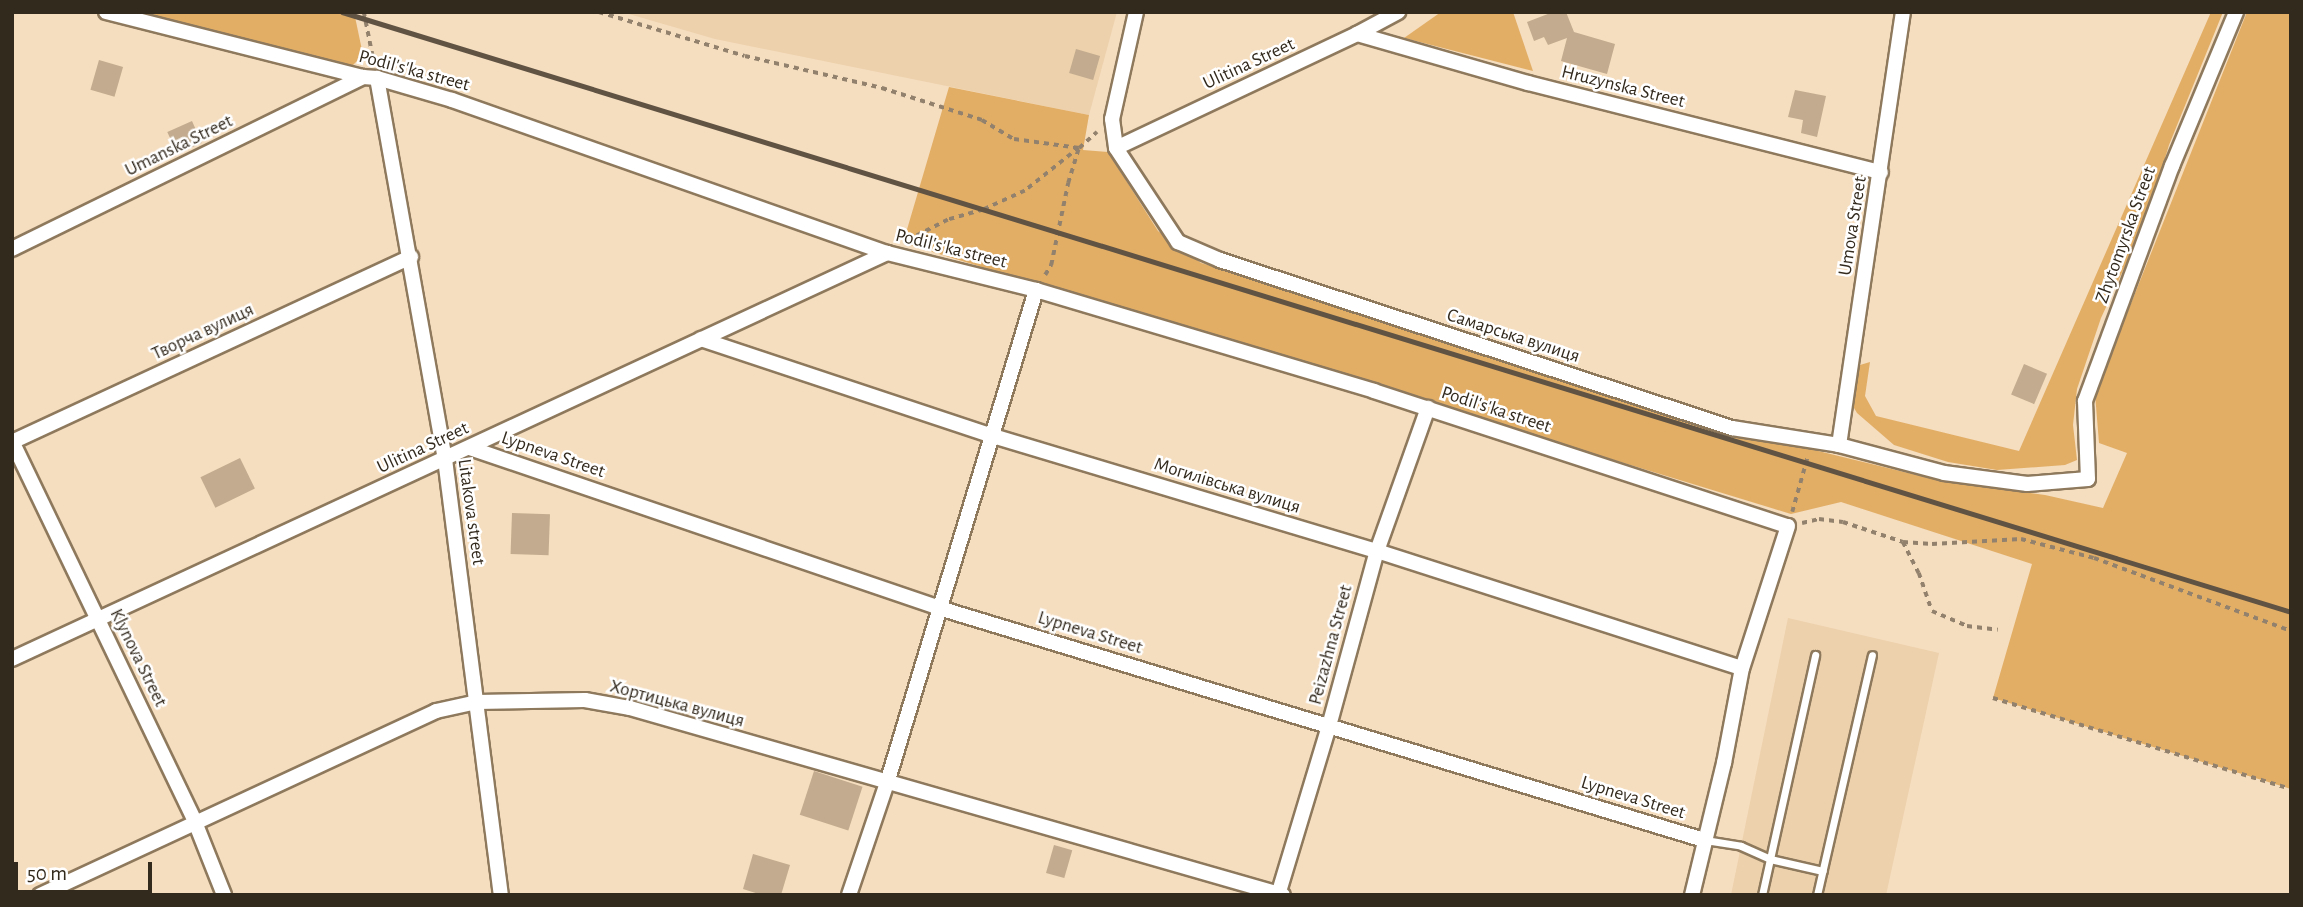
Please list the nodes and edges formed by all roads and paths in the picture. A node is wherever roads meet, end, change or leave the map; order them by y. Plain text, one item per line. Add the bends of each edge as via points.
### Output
1 (106, 12) edge
2 (365, 12) edge
3 (599, 12) edge
4 (1136, 12) edge
5 (1398, 12) edge
6 (1903, 12) edge
7 (2236, 12) edge
8 (1357, 34) junction
9 (370, 78) junction
10 (1112, 119) junction
11 (1079, 148) junction
12 (1116, 148) junction
13 (1881, 172) junction
14 (12, 249) edge
15 (887, 253) junction
16 (411, 257) junction
17 (1036, 290) junction
18 (701, 339) junction
19 (1428, 408) junction
20 (993, 436) junction
21 (1811, 440) junction
22 (12, 442) edge
23 (1839, 445) junction
24 (470, 447) junction
25 (445, 459) junction
26 (2088, 479) joint
27 (1788, 526) junction
28 (1903, 542) junction
29 (1377, 551) junction
30 (939, 608) junction
31 (98, 620) junction
32 (1998, 630) dead end
33 (2291, 631) edge
34 (1871, 654) dead end
35 (1815, 655) dead end
36 (12, 659) edge
37 (1742, 668) junction
38 (1993, 698) dead end
39 (477, 702) junction
40 (1329, 726) junction
41 (887, 783) junction
42 (2291, 789) edge
43 (195, 821) junction
44 (1704, 840) junction
45 (1770, 859) junction
46 (1823, 871) junction
47 (1279, 894) edge
48 (40, 895) edge
49 (224, 895) edge
50 (501, 895) edge
51 (849, 895) edge
52 (1692, 895) edge
53 (1762, 895) edge
54 (1817, 895) edge

1 - 9 street, Podil's'ka street
2 - 9 path
3 - 11 path via 746,57 894,92 982,120 1014,139
4 - 10 street, Самарська вулиця
5 - 8 street, Ulitina Street
6 - 13 street, Umova Street
7 - 26 street, Zhytomyrska Street via 2172,166 2085,401
8 - 12 street, Ulitina Street
8 - 13 street, Hruzynska Street via 1528,83
9 - 14 street, Umanska Street
9 - 15 street, Podil's'ka street via 452,100
9 - 16 street, Litakova street
10 - 11 path
10 - 12 street, Самарська вулиця
11 - 15 path via 1025,191 948,220
11 - 17 path via 1051,265
12 - 21 street, Самарська вулиця via 1178,242 1220,260 1732,428
13 - 23 street, Umova Street
15 - 17 street, Podil's'ka street
15 - 18 street, Ulitina Street
16 - 22 street, Творча вулиця
16 - 25 street, Litakova street
17 - 19 street, Podil's'ka street
17 - 20 street
18 - 20 street, Могилівська вулиця
18 - 24 street, Ulitina Street
19 - 27 street, Podil's'ka street
19 - 29 street, Peizazhna Street
20 - 29 street, Могилівська вулиця
20 - 30 street
21 - 23 street, Самарська вулиця
21 - 27 path
22 - 31 street, Klynova Street
23 - 26 street, Самарська вулиця via 1944,473 2027,484
24 - 25 street, Ulitina Street
24 - 30 street, Lypneva Street
25 - 31 street, Ulitina Street
25 - 39 street, Litakova street
27 - 28 path via 1819,519 1843,522
27 - 37 street
28 - 32 path via 1932,611 1967,626
28 - 33 path via 2021,539 2094,558
29 - 37 street, Могилівська вулиця
29 - 40 street, Peizazhna Street
30 - 40 street, Lypneva Street
30 - 41 street
31 - 36 street, Ulitina Street
31 - 43 street, Klynova Street
34 - 46 lane
35 - 45 lane
37 - 44 street
38 - 42 path
39 - 41 street, Хортицька вулиця via 585,700 630,708
39 - 43 street, Хортицька вулиця via 436,711
39 - 50 street, Litakova street
40 - 44 street, Lypneva Street
40 - 47 street, Peizazhna Street
41 - 47 street, Хортицька вулиця
41 - 51 street
43 - 48 street, Хортицька вулиця
43 - 49 street, Klynova Street
44 - 45 lane via 1741,846
44 - 52 street
45 - 46 lane
45 - 53 lane
46 - 54 lane

